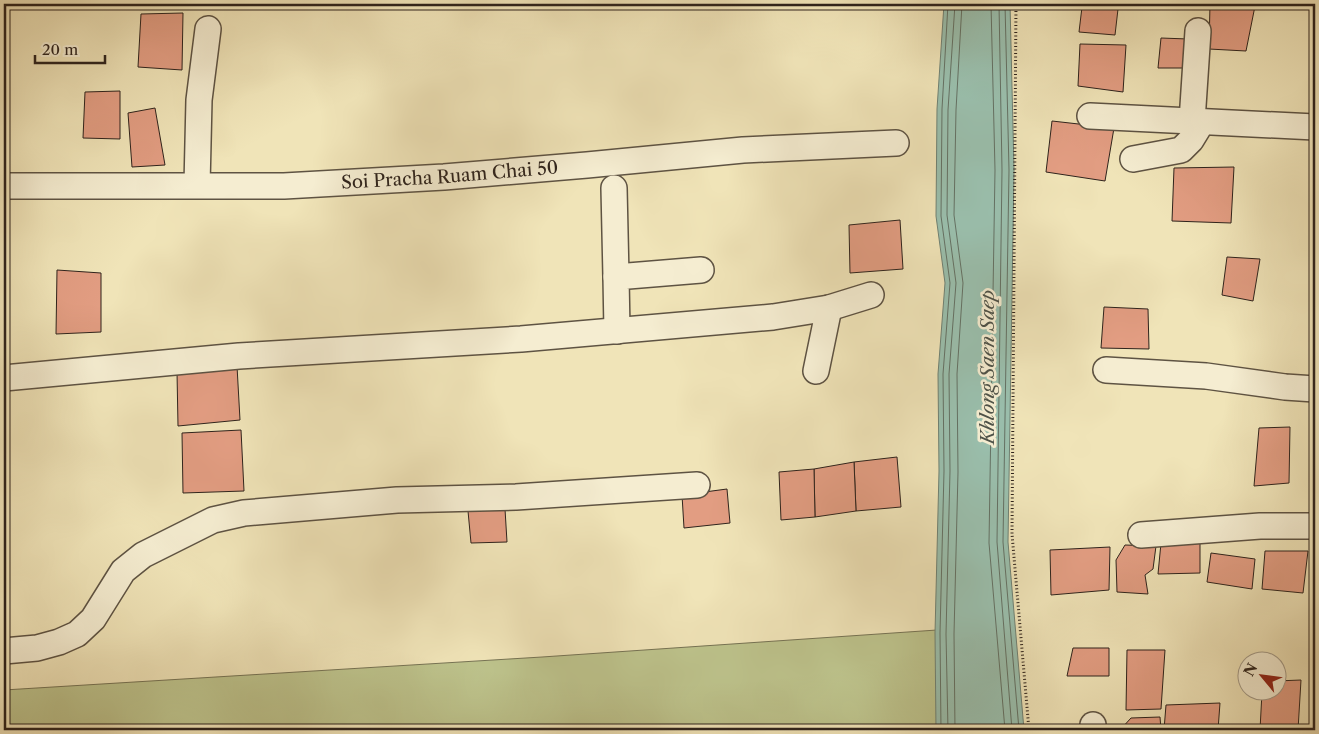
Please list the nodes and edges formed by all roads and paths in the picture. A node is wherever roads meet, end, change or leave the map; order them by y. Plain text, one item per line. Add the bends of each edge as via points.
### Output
1 (1016, 4) edge
2 (208, 30) dead end
3 (1198, 31) dead end
4 (1090, 116) dead end
5 (1197, 121) junction
6 (1315, 126) edge
7 (896, 143) dead end
8 (1133, 158) dead end
9 (197, 185) junction
10 (4, 186) edge
11 (614, 188) dead end
12 (701, 270) dead end
13 (616, 277) junction
14 (871, 295) dead end
15 (829, 308) junction
16 (617, 330) junction
17 (1106, 370) dead end
18 (816, 371) dead end
19 (4, 378) edge
20 (1315, 389) edge
21 (697, 485) dead end
22 (1315, 526) edge
23 (1142, 535) dead end
24 (4, 651) edge
25 (1029, 730) edge

1 - 25 path via 1012,534
2 - 9 street via 199,100
3 - 5 street
4 - 5 street
5 - 6 street
5 - 8 street via 1191,140 1181,150
7 - 9 street, Soi Pracha Ruam Chai 50 via 743,150 444,177 284,186
9 - 10 street, Soi Pracha Ruam Chai 50
11 - 13 street
12 - 13 street
13 - 16 street
14 - 15 street
15 - 16 street via 773,317
15 - 18 street
16 - 19 street via 239,356
17 - 20 street via 1206,376
21 - 24 street via 516,497 397,500 244,513 214,520 136,560 123,571 93,618 77,634 37,648
22 - 23 street via 1260,526

